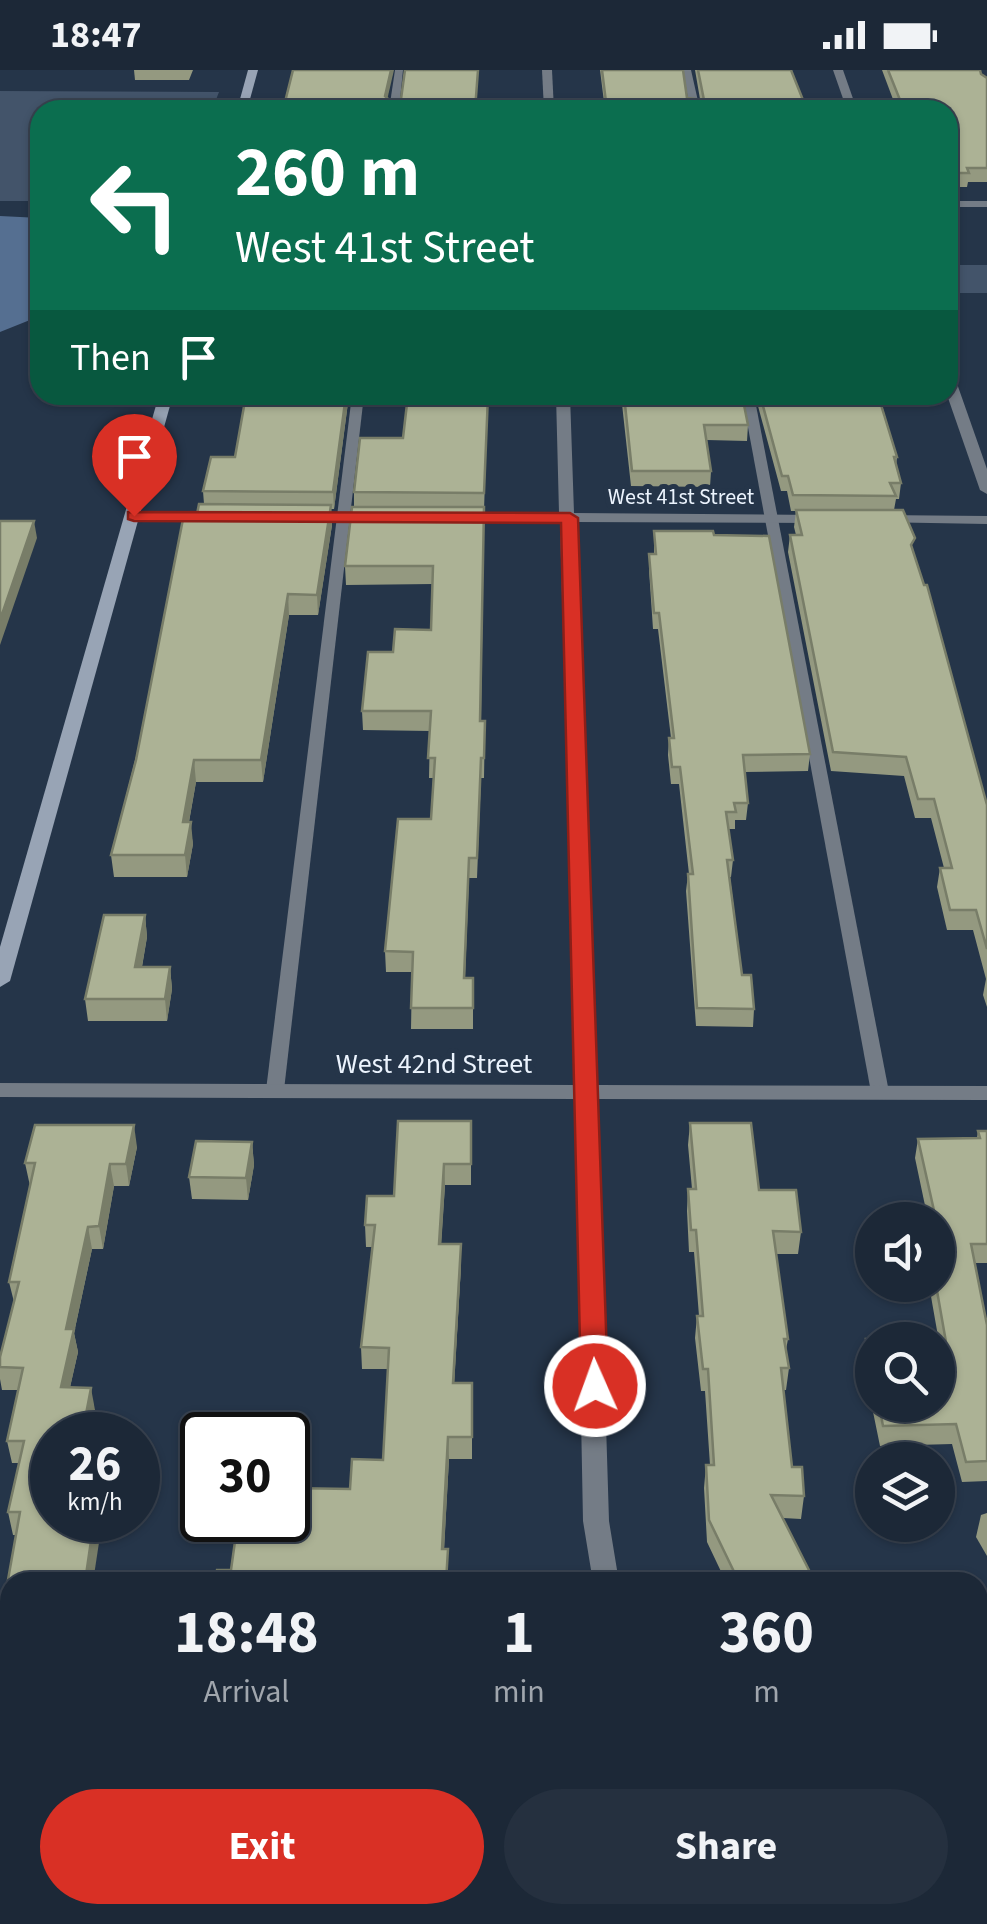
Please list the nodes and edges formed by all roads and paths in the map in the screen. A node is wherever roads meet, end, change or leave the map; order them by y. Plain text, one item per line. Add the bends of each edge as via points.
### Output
1 (253, 70) edge
2 (399, 70) edge
3 (548, 70) edge
4 (687, 70) edge
5 (838, 70) edge
6 (245, 100) edge
7 (395, 100) edge
8 (549, 100) edge
9 (692, 100) edge
10 (848, 100) edge
11 (958, 204) edge
12 (987, 204) edge
13 (163, 405) edge
14 (357, 405) edge
15 (564, 405) edge
16 (750, 405) edge
17 (957, 405) edge
18 (987, 490) edge
19 (134, 516) junction
20 (244, 516) edge
21 (284, 516) edge
22 (344, 516) junction
23 (399, 517) edge
24 (436, 517) edge
25 (570, 518) junction
26 (772, 519) junction
27 (847, 519) edge
28 (866, 519) edge
29 (987, 520) edge
30 (0, 982) edge
31 (0, 1090) edge
32 (275, 1090) junction
33 (584, 1092) junction
34 (880, 1092) junction
35 (987, 1093) edge
36 (604, 1572) edge

1 - 6 main road
2 - 7 lane
3 - 8 street
4 - 9 lane
5 - 10 street
11 - 12 street
13 - 19 main road
14 - 22 lane
15 - 25 street
16 - 26 lane
17 - 18 street
19 - 20 street
19 - 30 main road
21 - 22 street
22 - 23 street
22 - 32 lane
24 - 25 street, West 41st Street
25 - 26 street, West 41st Street
25 - 33 street
26 - 27 street, West 41st Street
26 - 34 lane
28 - 29 street
31 - 32 street, West 42nd Street
32 - 33 street, West 42nd Street
33 - 34 street, West 42nd Street
33 - 36 street via 596,1520
34 - 35 street, West 42nd Street

